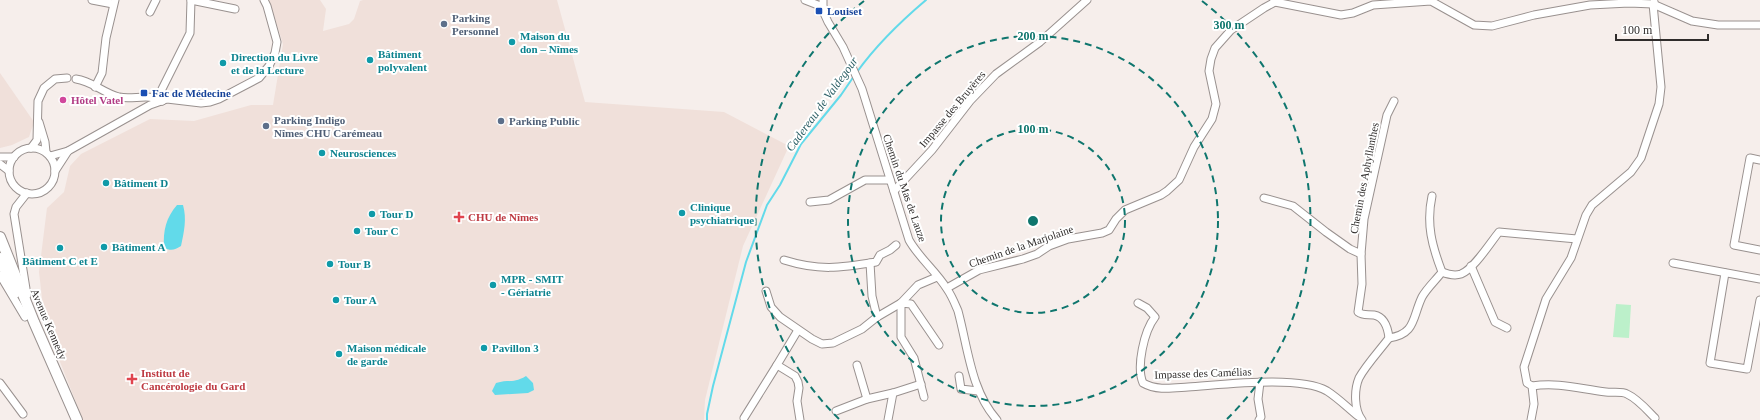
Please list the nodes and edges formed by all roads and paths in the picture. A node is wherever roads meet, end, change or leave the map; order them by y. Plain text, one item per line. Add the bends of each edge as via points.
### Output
1 (92, 0) edge
2 (156, 0) edge
3 (191, 0) edge
4 (264, 0) edge
5 (805, 0) edge
6 (1087, 0) edge
7 (1431, 0) edge
8 (1275, 1) edge
9 (114, 2) edge
10 (1654, 2) edge
11 (821, 3) edge
12 (235, 9) dead end
13 (150, 12) dead end
14 (1760, 25) edge
15 (67, 78) dead end
16 (76, 79) dead end
17 (95, 87) junction
18 (162, 101) junction
19 (1394, 101) dead end
20 (38, 116) junction
21 (31, 148) junction
22 (68, 151) junction
23 (48, 154) junction
24 (0, 157) edge
25 (14, 157) junction
26 (1760, 160) edge
27 (0, 164) edge
28 (9, 171) junction
29 (55, 171) junction
30 (890, 180) junction
31 (894, 191) junction
32 (27, 193) junction
33 (1432, 196) dead end
34 (1264, 198) dead end
35 (810, 202) dead end
36 (0, 236) edge
37 (1577, 239) junction
38 (896, 245) dead end
39 (1760, 250) edge
40 (1361, 254) junction
41 (0, 258) edge
42 (784, 260) dead end
43 (870, 263) junction
44 (1673, 263) dead end
45 (1471, 266) junction
46 (1442, 272) junction
47 (1725, 272) junction
48 (0, 276) edge
49 (937, 276) junction
50 (1760, 279) edge
51 (947, 288) junction
52 (766, 291) dead end
53 (1760, 300) edge
54 (901, 302) junction
55 (1138, 303) dead end
56 (878, 317) junction
57 (29, 319) junction
58 (1507, 328) dead end
59 (798, 330) junction
60 (1389, 338) junction
61 (939, 344) dead end
62 (777, 365) junction
63 (857, 365) dead end
64 (959, 376) dead end
65 (1260, 382) junction
66 (0, 383) edge
67 (921, 384) junction
68 (1532, 386) junction
69 (978, 391) junction
70 (893, 392) junction
71 (924, 397) dead end
72 (867, 399) junction
73 (836, 411) dead end
74 (23, 414) dead end
75 (744, 418) dead end
76 (1360, 418) edge
77 (1655, 418) dead end
78 (70, 420) edge
79 (76, 420) edge
80 (800, 420) edge
81 (888, 420) edge
82 (996, 420) edge
83 (1259, 420) edge
84 (1531, 420) edge

1 - 9 street
2 - 13 street
3 - 12 street
3 - 18 street via 190,33 162,89
4 - 18 street via 276,42 275,53 269,66 259,78 210,102 174,99
5 - 11 street
6 - 31 street, Impasse des Bruyères via 1040,42 996,74
7 - 8 street via 1373,5 1341,15
7 - 10 street via 1474,25 1492,26 1590,5
8 - 51 street, Chemin de la Marjolaine via 1231,30 1215,48 1209,71 1216,104 1212,119 1194,147 1178,180 1168,191 1125,210 1116,218 1109,230 1068,240 1023,259 979,270
9 - 17 street via 102,73
10 - 14 street via 1692,21 1718,25
10 - 37 street via 1661,87 1659,104 1641,158 1631,172 1592,205
11 - 30 street, Chemin du Mas de Lauze via 857,78
15 - 20 street via 55,79 44,88 38,101
16 - 17 street via 85,80
17 - 18 street via 120,97 155,97
18 - 22 street via 150,105
19 - 40 street, Chemin des Aphyllanthes via 1387,115 1364,219
20 - 21 street via 37,140
20 - 23 street
21 - 23 street
21 - 25 street
22 - 23 street
22 - 29 street
23 - 29 street via 54,163
24 - 25 street
25 - 28 street
26 - 39 street via 1750,158 1734,245
27 - 28 street
28 - 32 street via 10,179 15,186
29 - 32 street via 49,187 35,194
30 - 31 street, Chemin du Mas de Lauze
30 - 35 street via 865,180 829,200
31 - 49 street, Chemin du Mas de Lauze via 909,240 915,251
32 - 57 street via 16,207 14,219
33 - 46 street via 1429,211 1432,246
34 - 40 street via 1294,206 1350,249
36 - 57 main road, Avenue Kennedy
37 - 45 street via 1499,232
37 - 68 street via 1571,258 1546,299 1524,367 1527,383
38 - 43 street via 880,255 876,262
40 - 60 street, Chemin des Aphyllanthes via 1362,284 1358,312 1376,315 1388,327
41 - 57 main road, Avenue Kennedy
42 - 43 street via 820,268
43 - 56 street via 872,296
44 - 47 street
45 - 46 street via 1460,274 1448,275
45 - 58 street via 1495,322
46 - 60 street via 1423,296 1408,331 1401,336
47 - 50 street
47 - 53 street via 1710,363 1747,369
48 - 57 street
49 - 51 street, Chemin du Mas de Lauze
49 - 54 street via 918,285
51 - 69 street, Chemin du Mas de Lauze via 958,311
52 - 59 street via 772,307 780,317
54 - 56 street
54 - 61 street via 911,304
54 - 67 street via 900,337 914,358
55 - 65 street, Impasse des Camélias via 1155,317 1145,341 1140,371 1143,383 1158,388
56 - 59 street via 862,329 833,343 822,344
57 - 78 main road, Avenue Kennedy
57 - 79 main road, Avenue Kennedy
59 - 62 street
60 - 76 street via 1359,379 1356,398
62 - 75 street
62 - 80 street via 795,376 798,382
63 - 72 street
64 - 69 street via 961,389
65 - 76 street, Impasse des Camélias via 1302,384 1327,391
65 - 83 street, Impasse des Camélias
66 - 74 street
67 - 70 street
67 - 71 street
68 - 77 street via 1561,384 1581,389 1626,393
68 - 84 street via 1534,404
69 - 82 street, Chemin du Mas de Lauze via 986,409
70 - 72 street
70 - 81 street
72 - 73 street

